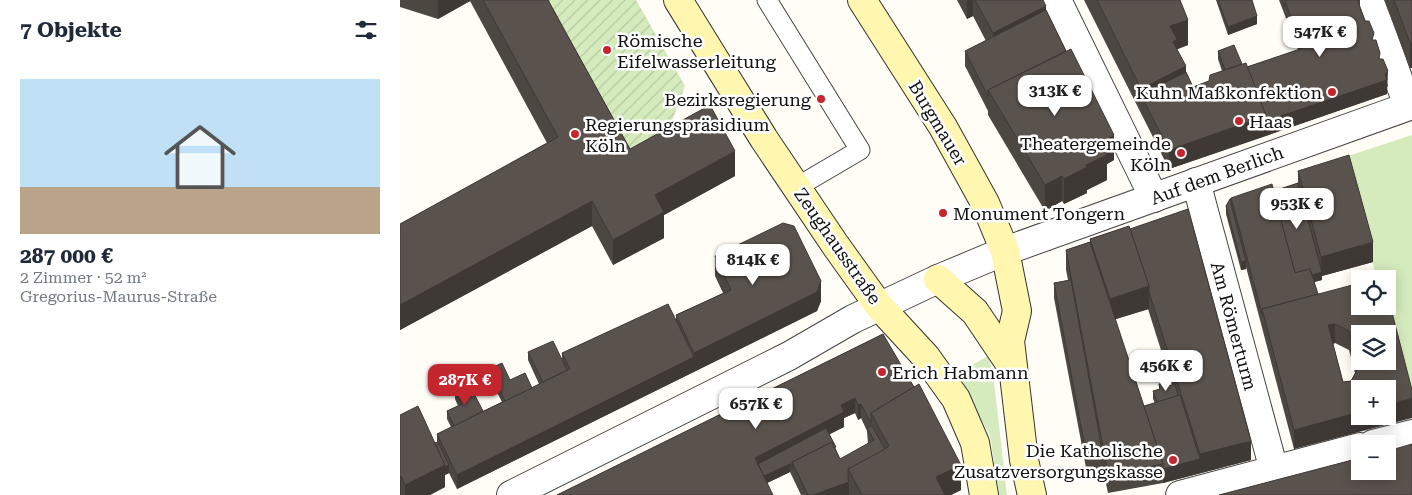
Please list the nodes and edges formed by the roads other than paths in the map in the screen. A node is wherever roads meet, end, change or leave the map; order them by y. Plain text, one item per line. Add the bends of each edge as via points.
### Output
1 (678, 0) edge
2 (768, 0) edge
3 (862, 0) edge
4 (1057, 0) edge
5 (1370, 0) edge
6 (1410, 106) edge
7 (1196, 182) junction
8 (797, 187) junction
9 (1154, 198) junction
10 (1005, 251) junction
11 (938, 279) junction
12 (879, 306) junction
13 (1013, 368) junction
14 (1412, 434) edge
15 (1396, 438) edge
16 (1351, 449) edge
17 (1274, 470) junction
18 (545, 488) edge
19 (511, 495) edge
20 (984, 495) edge
21 (1032, 495) edge
22 (1180, 495) edge

1 - 8 street, Zeughausstraße
2 - 8 lane via 860,150
3 - 10 street, Burgmauer via 943,127 985,204
4 - 9 street
5 - 6 street
6 - 7 street, Auf dem Berlich
7 - 9 street, Auf dem Berlich
7 - 17 street, Am Römerturm
8 - 12 street, Zeughausstraße
9 - 10 street, Auf dem Berlich
10 - 11 street, Auf dem Berlich
10 - 13 street via 1017,311 1010,341
11 - 12 street, Auf dem Berlich
11 - 13 street via 975,312
12 - 18 street, Auf dem Berlich
12 - 20 street, Zeughausstraße via 926,356 956,399 976,443
13 - 21 street via 1024,460
14 - 15 street
16 - 17 street
17 - 22 street
18 - 19 street, Auf dem Berlich

